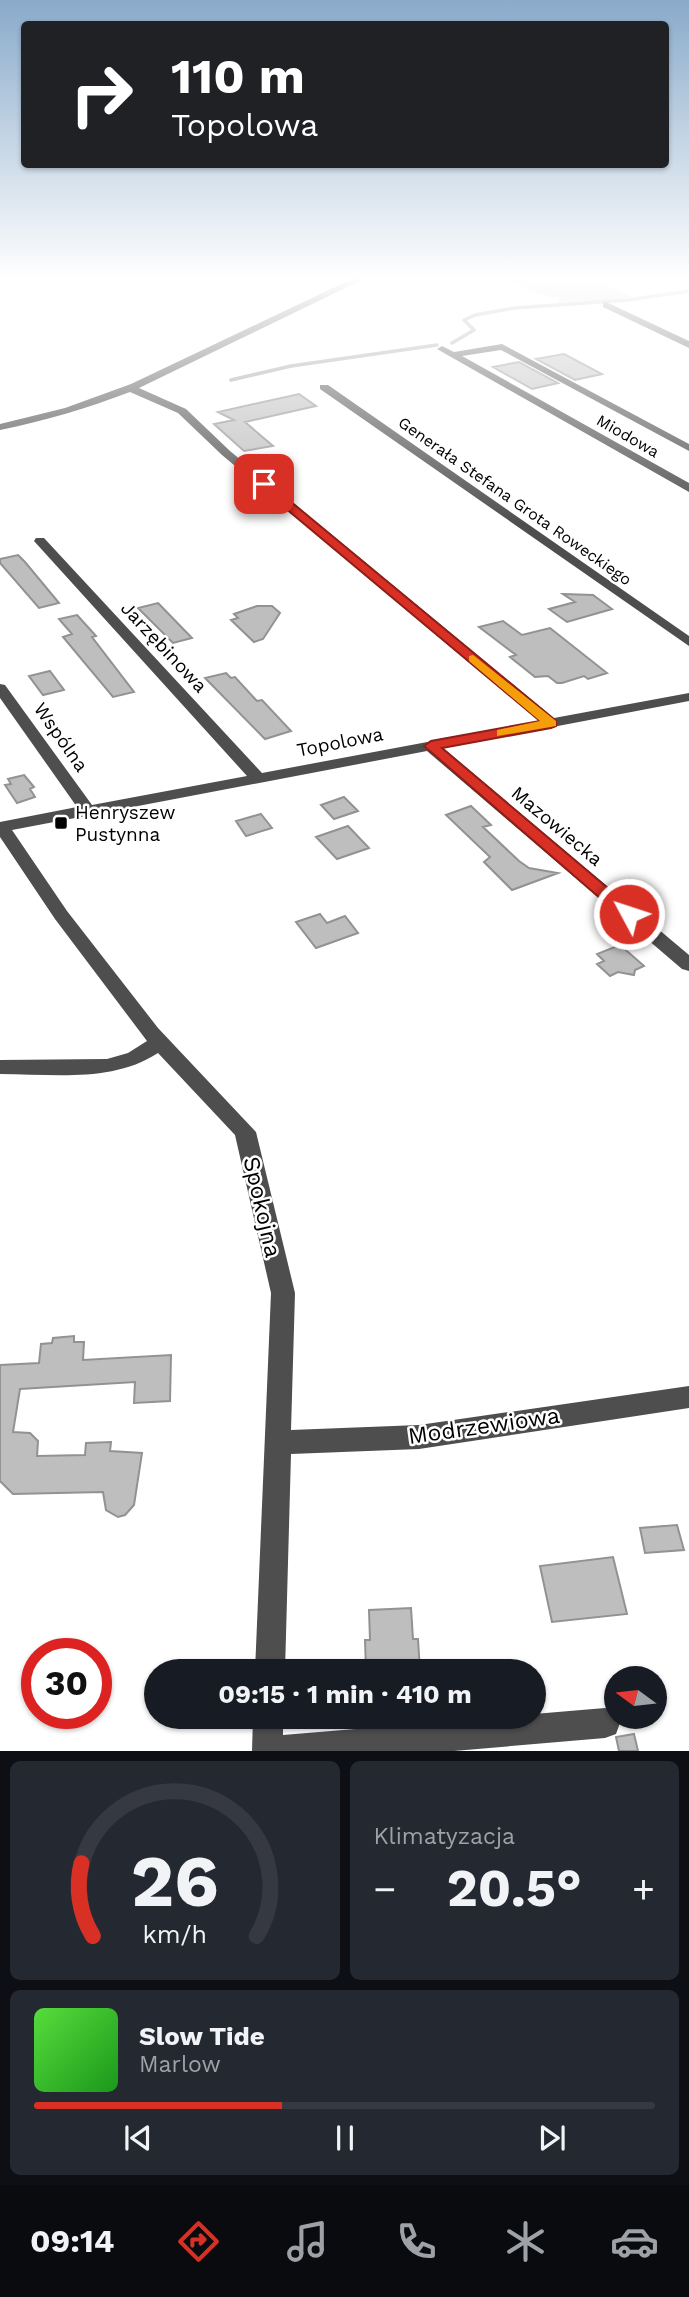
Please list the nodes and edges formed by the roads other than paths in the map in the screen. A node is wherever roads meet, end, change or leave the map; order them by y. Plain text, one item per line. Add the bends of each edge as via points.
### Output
1 (188, 360) edge
2 (462, 360) edge
3 (526, 360) edge
4 (324, 387) dead end
5 (130, 388) junction
6 (0, 427) edge
7 (689, 448) edge
8 (689, 488) edge
9 (40, 541) dead end
10 (689, 642) edge
11 (0, 688) edge
12 (689, 697) edge
13 (551, 723) junction
14 (431, 746) junction
15 (259, 779) junction
16 (88, 811) junction
17 (1, 827) edge
18 (689, 965) edge
19 (160, 1042) junction
20 (0, 1067) edge
21 (689, 1397) edge
22 (277, 1443) junction
23 (270, 1659) edge
24 (604, 1723) edge
25 (268, 1729) edge
26 (267, 1751) edge
27 (274, 1751) edge

1 - 5 street
2 - 8 street, Miodowa
3 - 7 street
4 - 10 street, Generała Stefana Grota Roweckiego
5 - 6 street via 78,408
5 - 13 street via 182,411 226,453
9 - 15 street, Jarzębinowa
11 - 16 street, Wspólna
12 - 13 street, Topolowa
13 - 14 street, Topolowa
14 - 15 street, Topolowa
14 - 18 street, Mazowiecka
15 - 16 street, Topolowa
16 - 17 street, Topolowa
17 - 19 street, Spokojna via 61,915
19 - 20 street via 135,1058 107,1066
19 - 22 street, Spokojna via 245,1132 283,1293
21 - 22 street, Modrzewiowa via 419,1437
22 - 23 street, Spokojna
24 - 27 street
25 - 26 street

